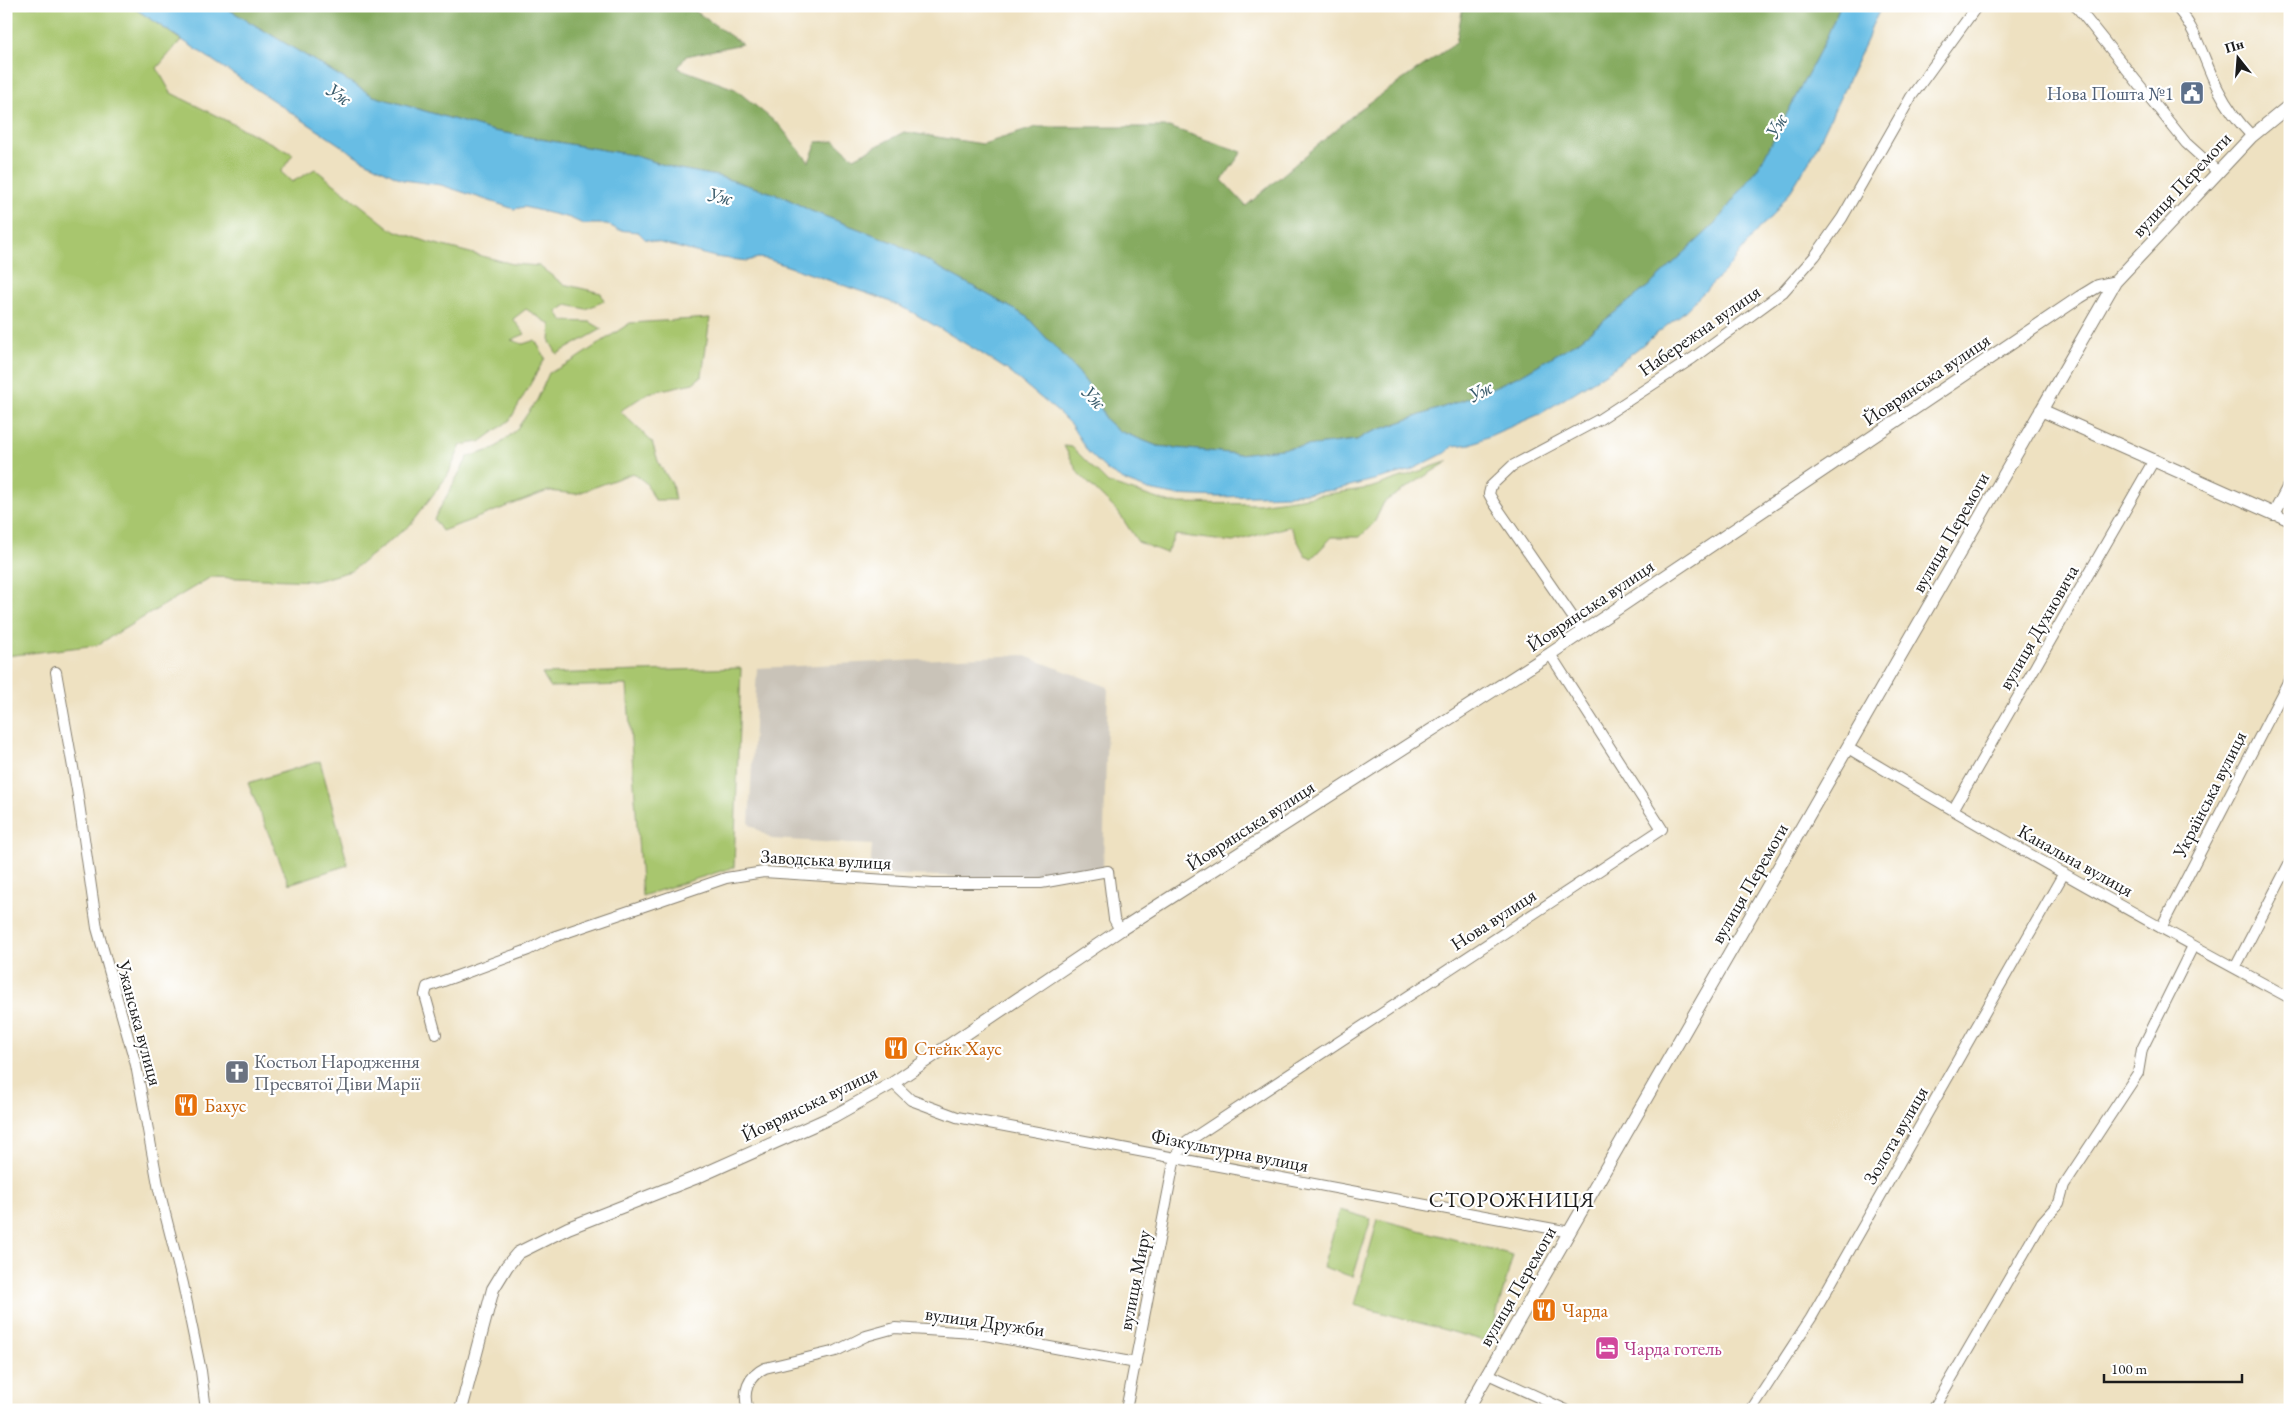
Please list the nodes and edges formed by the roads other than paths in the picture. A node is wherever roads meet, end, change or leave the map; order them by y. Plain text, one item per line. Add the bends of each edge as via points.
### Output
1 (1977, 6) edge
2 (2076, 6) edge
3 (2175, 6) edge
4 (2290, 105) edge
5 (2252, 136) junction
6 (2218, 172) junction
7 (2115, 282) junction
8 (2041, 410) junction
9 (2154, 460) junction
10 (2290, 484) edge
11 (2274, 514) junction
12 (2290, 520) edge
13 (1583, 632) junction
14 (1550, 654) junction
15 (56, 672) dead end
16 (2290, 678) edge
17 (1848, 748) junction
18 (1953, 810) junction
19 (2290, 862) edge
20 (2064, 874) junction
21 (2161, 928) junction
22 (1120, 930) junction
23 (2193, 946) junction
24 (2235, 968) junction
25 (2290, 998) edge
26 (436, 1034) dead end
27 (893, 1083) junction
28 (1174, 1157) junction
29 (1570, 1232) junction
30 (1136, 1363) junction
31 (1488, 1374) junction
32 (206, 1410) edge
33 (461, 1410) edge
34 (748, 1410) edge
35 (1126, 1410) edge
36 (1467, 1410) edge
37 (1566, 1410) edge
38 (1751, 1410) edge
39 (1933, 1410) edge

1 - 13 street, Набережна вулиця via 1911,98 1842,218 1815,256 1783,292 1701,353 1600,419 1512,466 1490,486 1489,494 1494,503
2 - 6 street via 2186,143
3 - 5 street via 2192,30 2218,90 2237,120
4 - 5 street, вулиця Перемоги
5 - 6 street, вулиця Перемоги
6 - 7 street, вулиця Перемоги
7 - 8 street, вулиця Перемоги
7 - 13 street, Йоврянська вулиця via 2098,286 2080,297
8 - 9 street
8 - 17 street, вулиця Перемоги
9 - 11 street
9 - 18 street, вулиця Духновича
10 - 11 street
11 - 12 street
13 - 14 street, Йоврянська вулиця
14 - 22 street, Йоврянська вулиця
14 - 28 street, Нова вулиця via 1662,829 1187,1142
15 - 32 street, Ужанська вулиця via 97,928 136,1065 159,1190 199,1361
16 - 21 street, Українська вулиця
17 - 18 street, Канальна вулиця
17 - 29 street, вулиця Перемоги
18 - 20 street, Канальна вулиця
19 - 24 street
20 - 21 street, Канальна вулиця
20 - 38 street, Золота вулиця via 1811,1318
21 - 23 street, Канальна вулиця
22 - 26 street, Заводська вулиця via 1114,919 1108,871 1041,883 933,883 764,872 747,874 726,878 552,937 528,950 427,987 425,995
22 - 27 street, Йоврянська вулиця
23 - 24 street, Канальна вулиця
23 - 39 street via 2142,1049 2138,1073 2064,1185 2059,1203 2042,1222
24 - 25 street, Канальна вулиця
27 - 28 street, Фізкультурна вулиця via 911,1100 957,1117
27 - 33 street, Йоврянська вулиця via 825,1120 694,1178 568,1228 518,1253 493,1289
28 - 29 street, Фізкультурна вулиця
28 - 30 street, вулиця Миру
29 - 31 street, вулиця Перемоги
30 - 34 street, вулиця Дружби via 974,1333 895,1328 866,1336 836,1351 755,1373 745,1394
30 - 35 street, вулиця Миру
31 - 36 street, вулиця Перемоги
31 - 37 street, вулиця Перемоги

